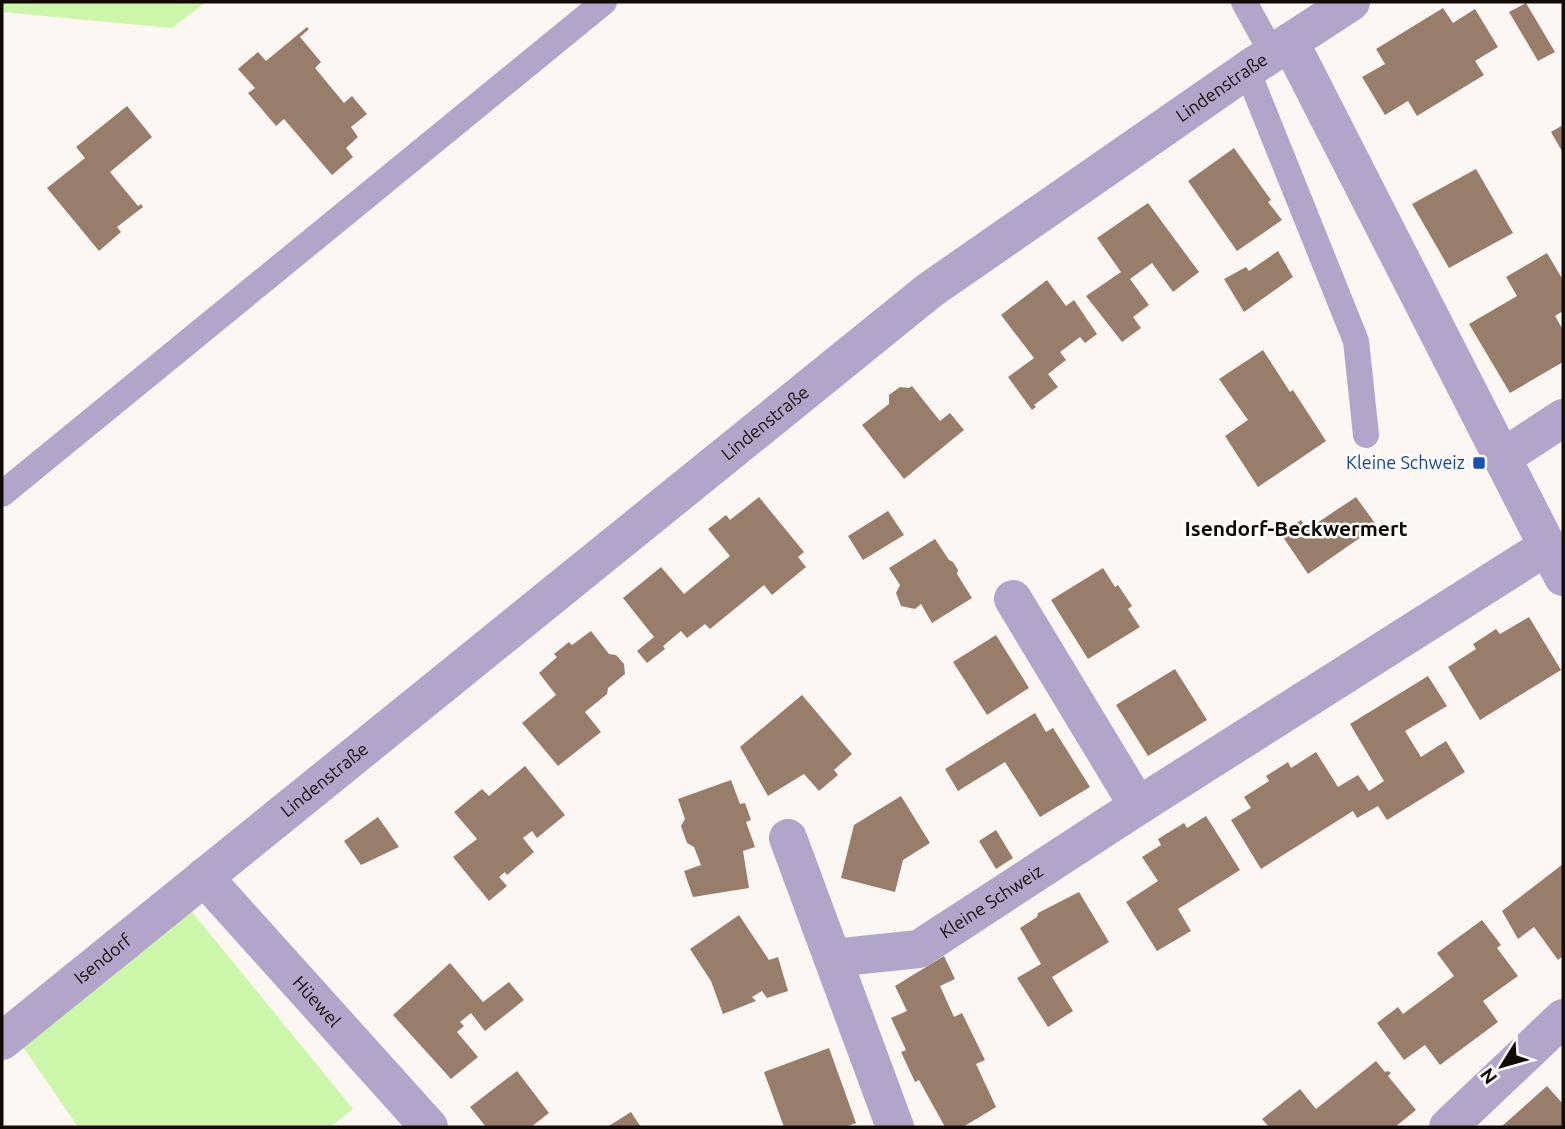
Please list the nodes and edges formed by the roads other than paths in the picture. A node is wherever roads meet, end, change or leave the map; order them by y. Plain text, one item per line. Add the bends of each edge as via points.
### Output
1 (604, 2) edge
2 (1244, 2) edge
3 (1351, 2) edge
4 (1269, 55) junction
5 (1563, 418) edge
6 (1366, 435) dead end
7 (1502, 458) junction
8 (2, 494) edge
9 (1555, 562) edge
10 (1013, 599) dead end
11 (1138, 806) junction
12 (788, 838) dead end
13 (204, 877) junction
14 (833, 958) junction
15 (1563, 1018) edge
16 (2, 1041) edge
17 (429, 1127) edge
18 (895, 1127) edge
19 (1448, 1127) edge

1 - 8 lane
2 - 4 lane
3 - 4 street, Lindenstraße
4 - 6 lane via 1356,341
4 - 7 street, Kleine Schweiz
4 - 13 street, Lindenstraße via 930,290
5 - 7 street
7 - 9 street, Kleine Schweiz
9 - 11 street, Kleine Schweiz
10 - 11 street
11 - 14 street, Kleine Schweiz via 919,949
12 - 14 street
13 - 16 street, Isendorf
13 - 17 street, Hüewel
14 - 18 street
15 - 19 street

